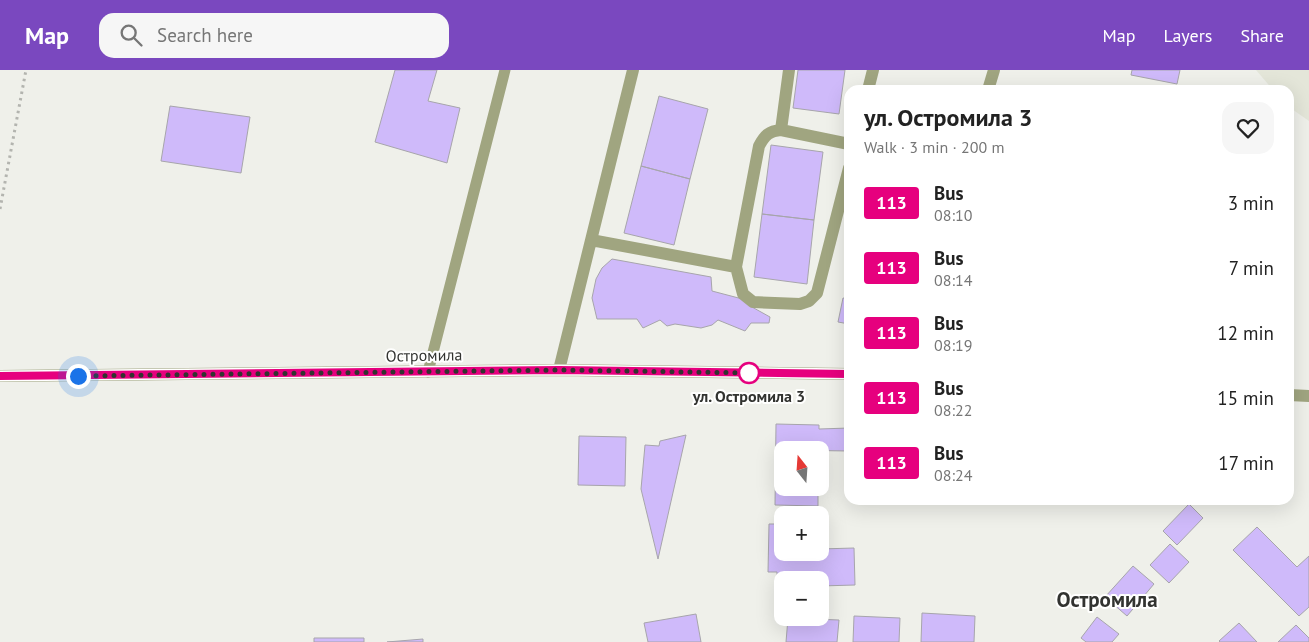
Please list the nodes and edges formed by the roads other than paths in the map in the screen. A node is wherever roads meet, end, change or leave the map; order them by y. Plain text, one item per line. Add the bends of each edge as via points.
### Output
1 (505, 70) edge
2 (633, 70) edge
3 (789, 70) edge
4 (873, 70) edge
5 (994, 70) edge
6 (869, 85) edge
7 (990, 85) edge
8 (781, 130) junction
9 (844, 143) edge
10 (844, 188) edge
11 (591, 240) junction
12 (736, 268) junction
13 (559, 370) junction
14 (428, 372) junction
15 (844, 374) edge
16 (0, 376) edge
17 (1294, 395) edge
18 (1309, 396) edge

1 - 14 lane
2 - 11 street
3 - 8 street
4 - 6 street
5 - 7 street
8 - 9 street
8 - 12 street via 764,135 759,146
10 - 12 street via 817,293 809,301 800,304 753,302 743,294
11 - 12 street
11 - 13 street
13 - 14 street, Остромила
13 - 15 street, Остромила
14 - 16 street, Остромила
17 - 18 street

